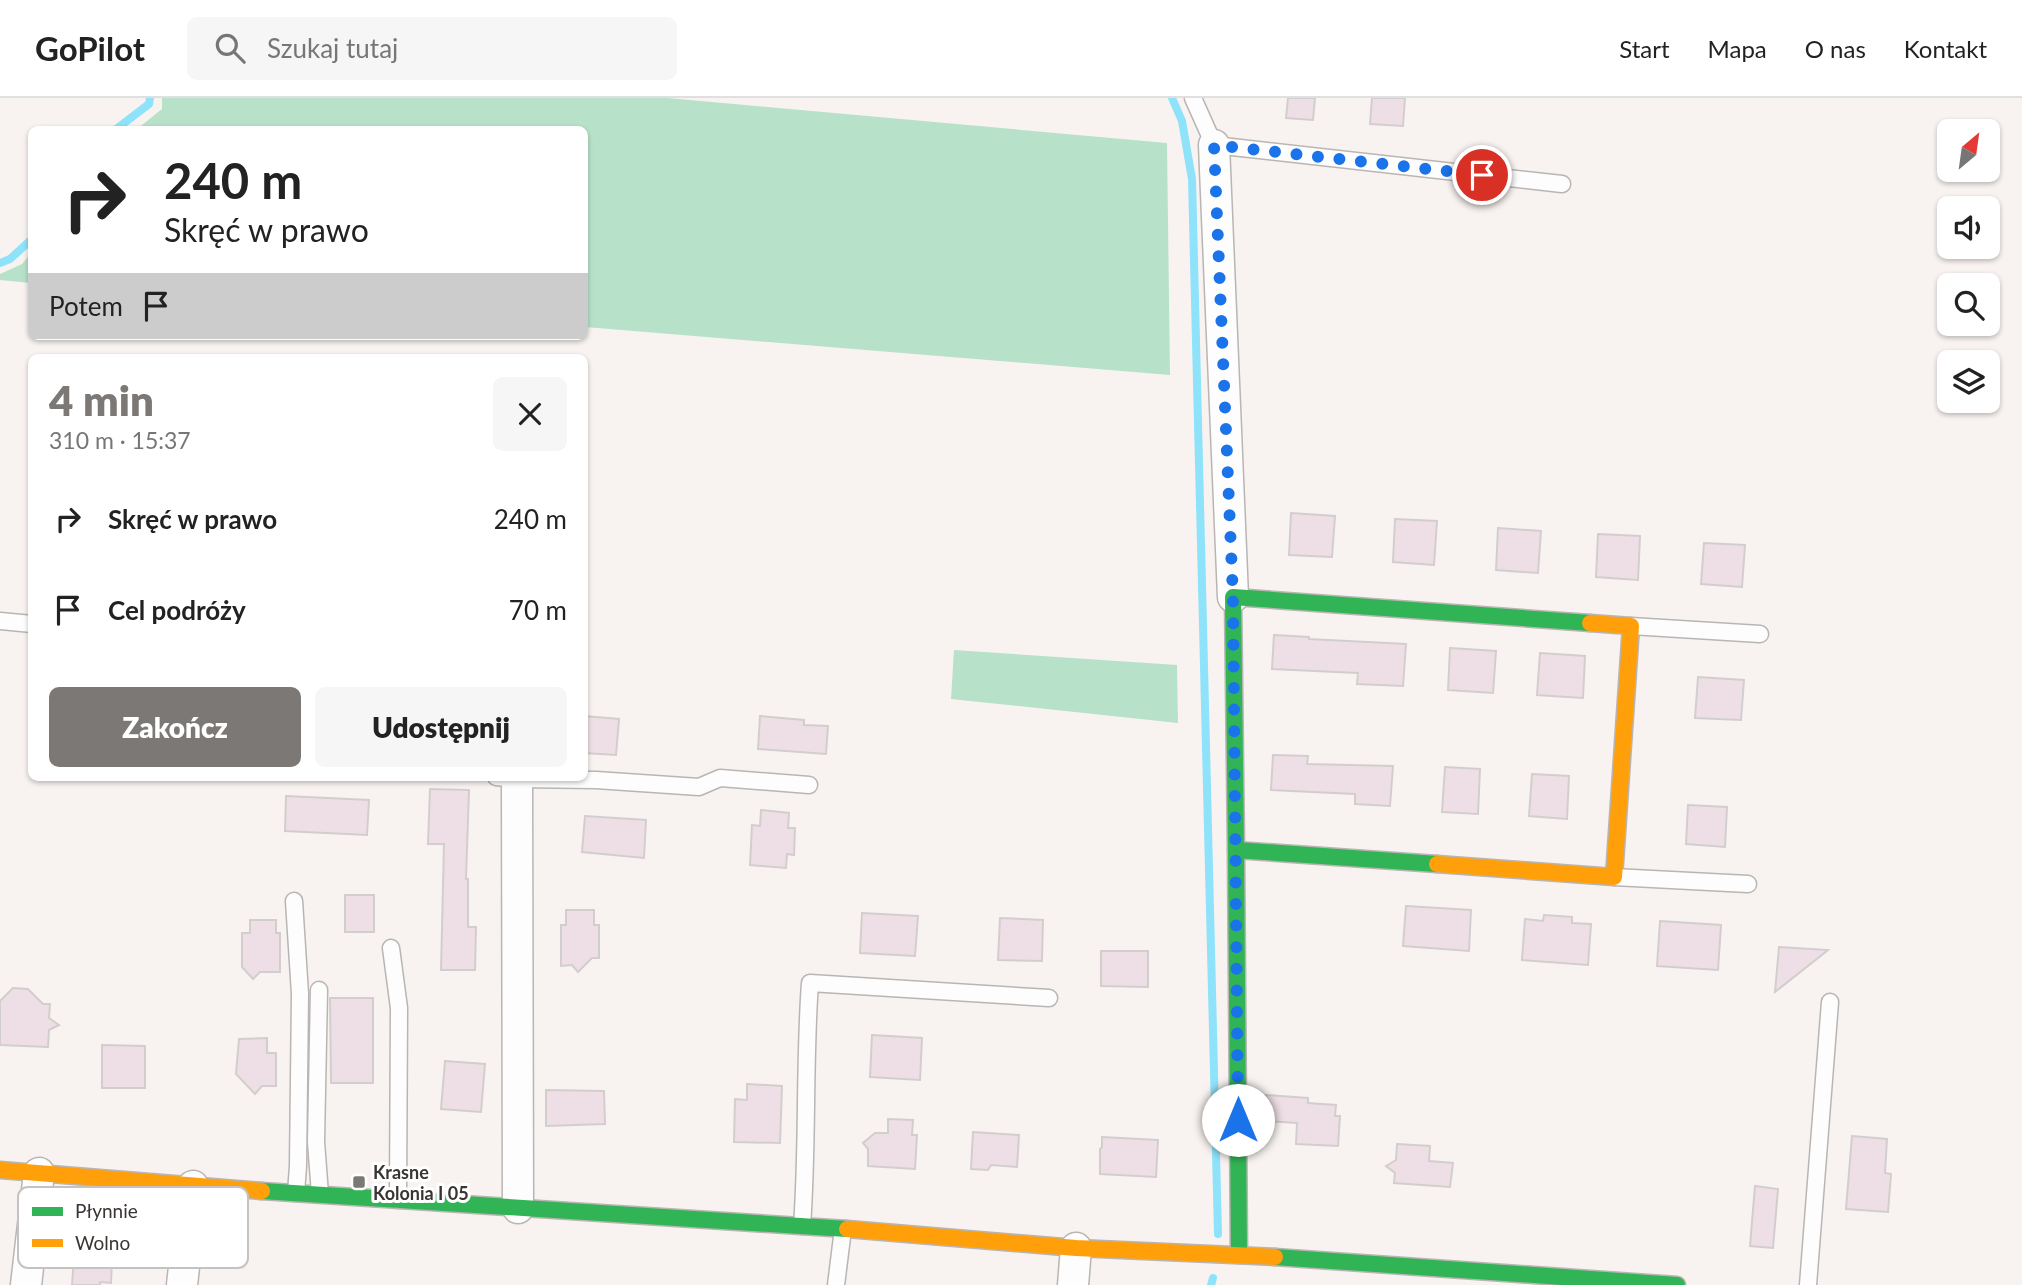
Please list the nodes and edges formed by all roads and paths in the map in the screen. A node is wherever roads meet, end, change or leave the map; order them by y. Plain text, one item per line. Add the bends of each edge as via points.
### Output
1 (1193, 98) edge
2 (1214, 145) junction
3 (1562, 184) dead end
4 (1233, 597) junction
5 (0, 621) edge
6 (28, 624) edge
7 (1631, 626) junction
8 (1760, 634) dead end
9 (588, 780) edge
10 (506, 781) edge
11 (809, 785) dead end
12 (1236, 850) junction
13 (1614, 877) junction
14 (1748, 884) dead end
15 (294, 901) dead end
16 (391, 948) dead end
17 (319, 990) dead end
18 (1049, 998) dead end
19 (1830, 1002) dead end
20 (0, 1170) edge
21 (39, 1173) junction
22 (193, 1186) joint
23 (37, 1187) edge
24 (208, 1187) edge
25 (248, 1190) edge
26 (296, 1193) junction
27 (320, 1194) junction
28 (398, 1200) junction
29 (518, 1208) junction
30 (802, 1226) junction
31 (843, 1228) junction
32 (1076, 1248) junction
33 (1239, 1255) junction
34 (836, 1285) edge
35 (1073, 1285) edge
36 (1672, 1285) edge
37 (1677, 1285) edge
38 (1808, 1285) edge

1 - 2 lane
2 - 3 lane
2 - 4 street
4 - 7 street
4 - 12 street
5 - 6 lane
7 - 8 lane
7 - 13 street
9 - 11 lane via 699,787 720,778
10 - 29 street
12 - 13 street
12 - 33 street
13 - 14 lane
15 - 26 lane via 300,994
16 - 28 lane via 399,1008
17 - 27 lane via 316,1142
18 - 30 lane via 810,983
19 - 38 lane
20 - 21 street
21 - 22 street
21 - 23 street
22 - 24 street
25 - 26 street
26 - 27 street
27 - 28 street
28 - 29 street
29 - 30 street
30 - 31 street
31 - 32 street
31 - 34 lane
32 - 33 street
32 - 35 street
33 - 36 street via 1358,1269
36 - 37 street

